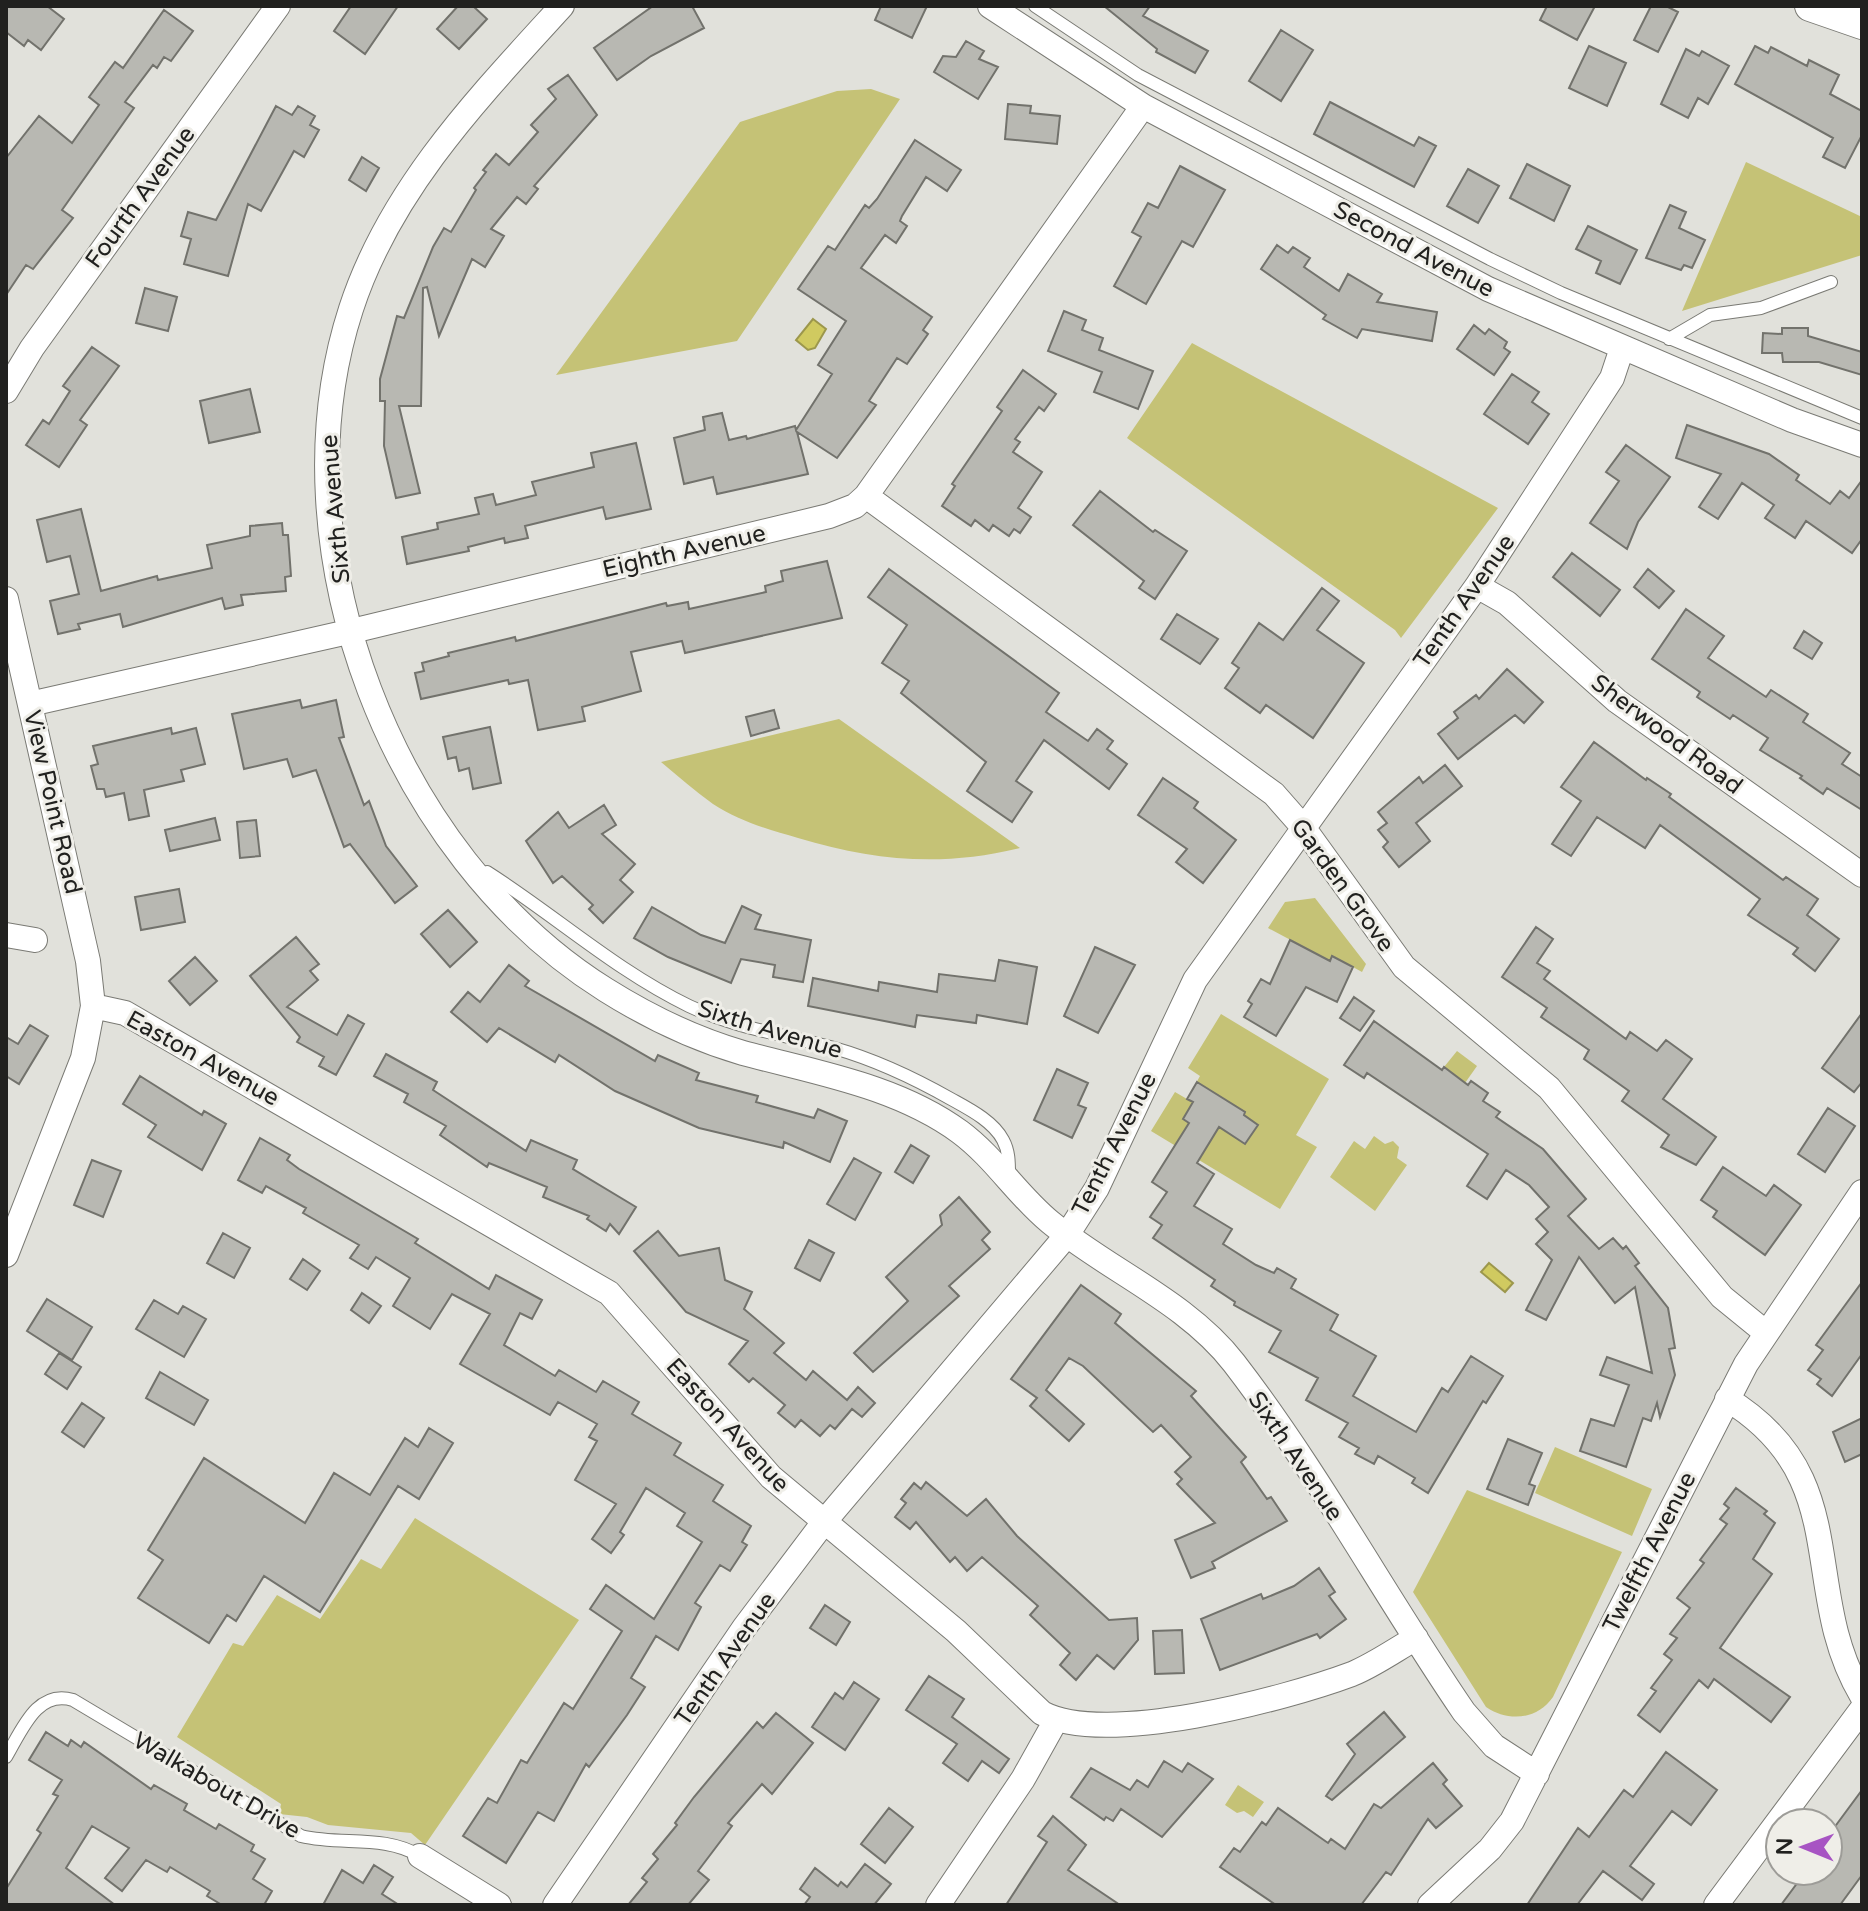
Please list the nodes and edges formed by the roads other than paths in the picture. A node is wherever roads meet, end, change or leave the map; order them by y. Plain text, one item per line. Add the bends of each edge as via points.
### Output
1 (278, 6) edge
2 (562, 6) edge
3 (990, 6) edge
4 (1035, 6) edge
5 (1810, 6) edge
6 (1862, 24) edge
7 (1143, 106) junction
8 (1831, 282) dead end
9 (1669, 339) junction
10 (1622, 348) junction
11 (6, 391) edge
12 (1862, 418) edge
13 (1862, 445) edge
14 (866, 496) junction
15 (1477, 586) junction
16 (6, 599) edge
17 (348, 632) junction
18 (30, 704) junction
19 (1303, 827) junction
20 (1862, 875) edge
21 (6, 935) edge
22 (35, 940) dead end
23 (93, 1006) junction
24 (1862, 1192) edge
25 (1067, 1235) junction
26 (6, 1255) edge
27 (1765, 1332) junction
28 (1727, 1399) junction
29 (824, 1522) junction
30 (1416, 1638) junction
31 (1862, 1696) edge
32 (1862, 1709) edge
33 (1056, 1720) junction
34 (6, 1757) edge
35 (1537, 1774) junction
36 (420, 1856) joint
37 (499, 1905) edge
38 (555, 1905) edge
39 (938, 1905) edge
40 (1430, 1905) edge
41 (1716, 1905) edge

1 - 11 street, Fourth Avenue
2 - 17 street, Sixth Avenue via 420,174 391,217 351,309 328,413 327,467
3 - 7 street, Second Avenue
4 - 9 lane, Second Avenue via 1138,75 1490,259
5 - 6 street
7 - 10 street, Second Avenue via 1488,289
7 - 14 street, Eighth Avenue
8 - 9 lane via 1761,308 1710,315
9 - 12 lane, Second Avenue
10 - 13 street, Second Avenue
10 - 15 street, Tenth Avenue via 1612,378
14 - 17 street, Eighth Avenue via 829,516
14 - 19 street, Garden Grove via 1245,771
15 - 19 street, Tenth Avenue
15 - 20 street, Sherwood Road via 1507,603 1617,701
16 - 18 street, View Point Road
17 - 18 street, Eighth Avenue
17 - 25 street, Sixth Avenue via 399,757 467,860 542,942 626,1002 708,1041 813,1069 921,1109 988,1155
18 - 23 street, View Point Road via 88,961
19 - 25 street, Tenth Avenue via 1195,980 1097,1188
19 - 27 street, Garden Grove via 1404,967 1549,1088 1722,1297
21 - 22 street
23 - 26 street, View Point Road via 83,1058
23 - 29 street, Easton Avenue via 125,1013 589,1279 624,1306 771,1477
24 - 27 street, Twelfth Avenue
25 - 29 street, Tenth Avenue
25 - 30 street, Sixth Avenue via 1198,1327 1233,1362
27 - 28 street, Twelfth Avenue
28 - 31 street via 1772,1434 1805,1482 1822,1542 1838,1644
28 - 35 street, Twelfth Avenue
29 - 33 street, Easton Avenue
29 - 38 street, Tenth Avenue via 744,1628
30 - 33 street via 1354,1673 1207,1715 1087,1725
30 - 35 street, Sixth Avenue via 1480,1732
32 - 41 street
33 - 39 street
34 - 36 lane, Walkabout Drive via 40,1704 60,1696 301,1836 393,1843
35 - 40 street, Twelfth Avenue via 1490,1849
36 - 37 street, Walkabout Drive

